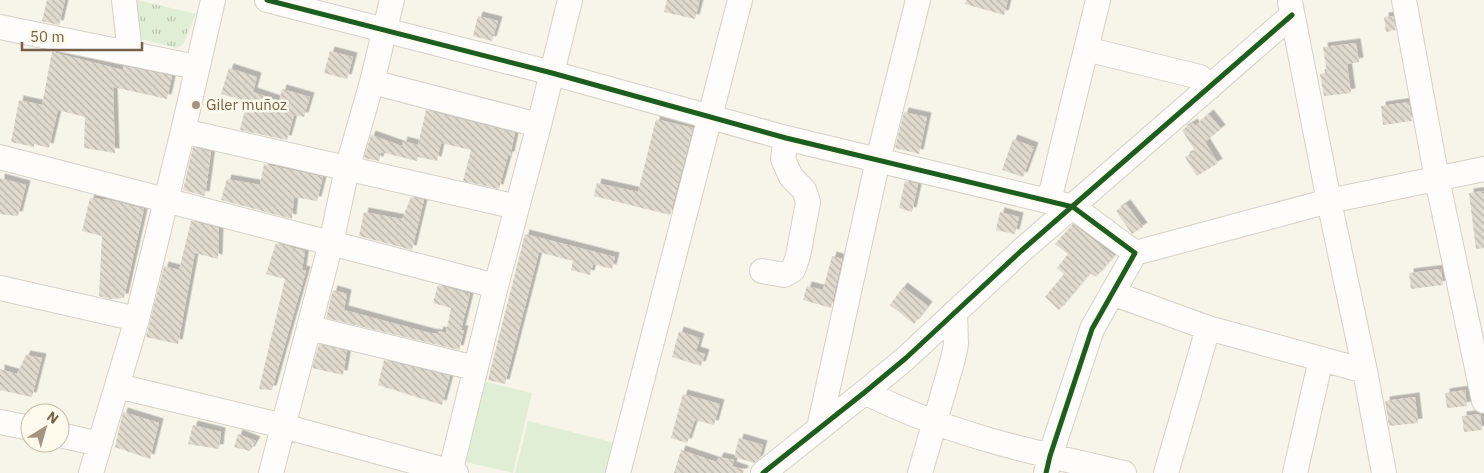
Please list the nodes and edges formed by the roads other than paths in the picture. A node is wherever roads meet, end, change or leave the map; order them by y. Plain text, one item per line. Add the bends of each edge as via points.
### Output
1 (124, 0) edge
2 (213, 0) edge
3 (267, 0) edge
4 (392, 0) edge
5 (570, 0) edge
6 (740, 0) edge
7 (918, 0) edge
8 (1098, 0) edge
9 (1404, 0) edge
10 (1291, 8) edge
11 (0, 26) edge
12 (385, 30) junction
13 (1086, 49) junction
14 (130, 53) junction
15 (196, 67) junction
16 (552, 72) junction
17 (372, 82) junction
18 (1210, 87) junction
19 (711, 117) junction
20 (539, 125) junction
21 (183, 131) junction
22 (786, 138) junction
23 (0, 157) edge
24 (878, 160) junction
25 (346, 169) junction
26 (1484, 169) edge
27 (1437, 179) junction
28 (165, 200) junction
29 (1049, 201) junction
30 (1329, 201) junction
31 (517, 207) junction
32 (1073, 207) junction
33 (331, 243) junction
34 (1135, 253) junction
35 (762, 271) dead end
36 (496, 286) junction
37 (0, 288) edge
38 (1112, 293) junction
39 (955, 312) junction
40 (137, 319) junction
41 (310, 328) junction
42 (1208, 328) junction
43 (1321, 359) junction
44 (475, 368) junction
45 (1365, 371) junction
46 (118, 386) junction
47 (866, 392) junction
48 (1484, 400) edge
49 (0, 422) edge
50 (934, 422) junction
51 (20, 426) edge
52 (283, 426) junction
53 (819, 428) junction
54 (70, 437) edge
55 (99, 444) junction
56 (1048, 464) edge
57 (452, 472) edge
58 (91, 473) edge
59 (271, 473) edge
60 (618, 473) edge
61 (763, 473) edge
62 (920, 473) edge
63 (1124, 473) edge
64 (1166, 473) edge
65 (1295, 473) edge
66 (1384, 473) edge

1 - 14 street
2 - 15 street
3 - 12 street
4 - 12 street
5 - 16 street
6 - 19 street
7 - 24 street
8 - 13 street
9 - 27 street
10 - 18 street
10 - 30 street
11 - 14 street
12 - 16 street
12 - 17 street
13 - 18 street via 1200,77
13 - 29 street
14 - 15 street
15 - 21 street
16 - 19 street
16 - 20 street
17 - 20 street
17 - 25 street
18 - 32 street
19 - 22 street
19 - 60 street
20 - 31 street
21 - 25 street
21 - 28 street
22 - 24 street
22 - 35 street via 783,159 791,177 804,190 808,202 793,270 784,275
23 - 28 street
24 - 29 street
24 - 53 street
25 - 31 street
25 - 33 street
26 - 27 street
27 - 30 street
27 - 48 street
28 - 33 street
28 - 40 street
29 - 32 street
30 - 34 street
30 - 45 street
31 - 36 street
32 - 34 street
32 - 39 street
33 - 36 street
33 - 41 street
34 - 38 street
36 - 44 street
37 - 40 street
38 - 42 street
38 - 56 street via 1092,329
39 - 47 street
39 - 50 street via 954,359
40 - 46 street
41 - 44 street
41 - 52 street
42 - 43 street
42 - 64 street
43 - 45 street
43 - 65 street
44 - 57 street
45 - 66 street
46 - 52 street
46 - 55 street
47 - 50 street
47 - 53 street
49 - 51 street
50 - 56 street
50 - 62 street
52 - 57 street
52 - 59 street
53 - 61 street
54 - 55 street
55 - 58 street
56 - 63 street

